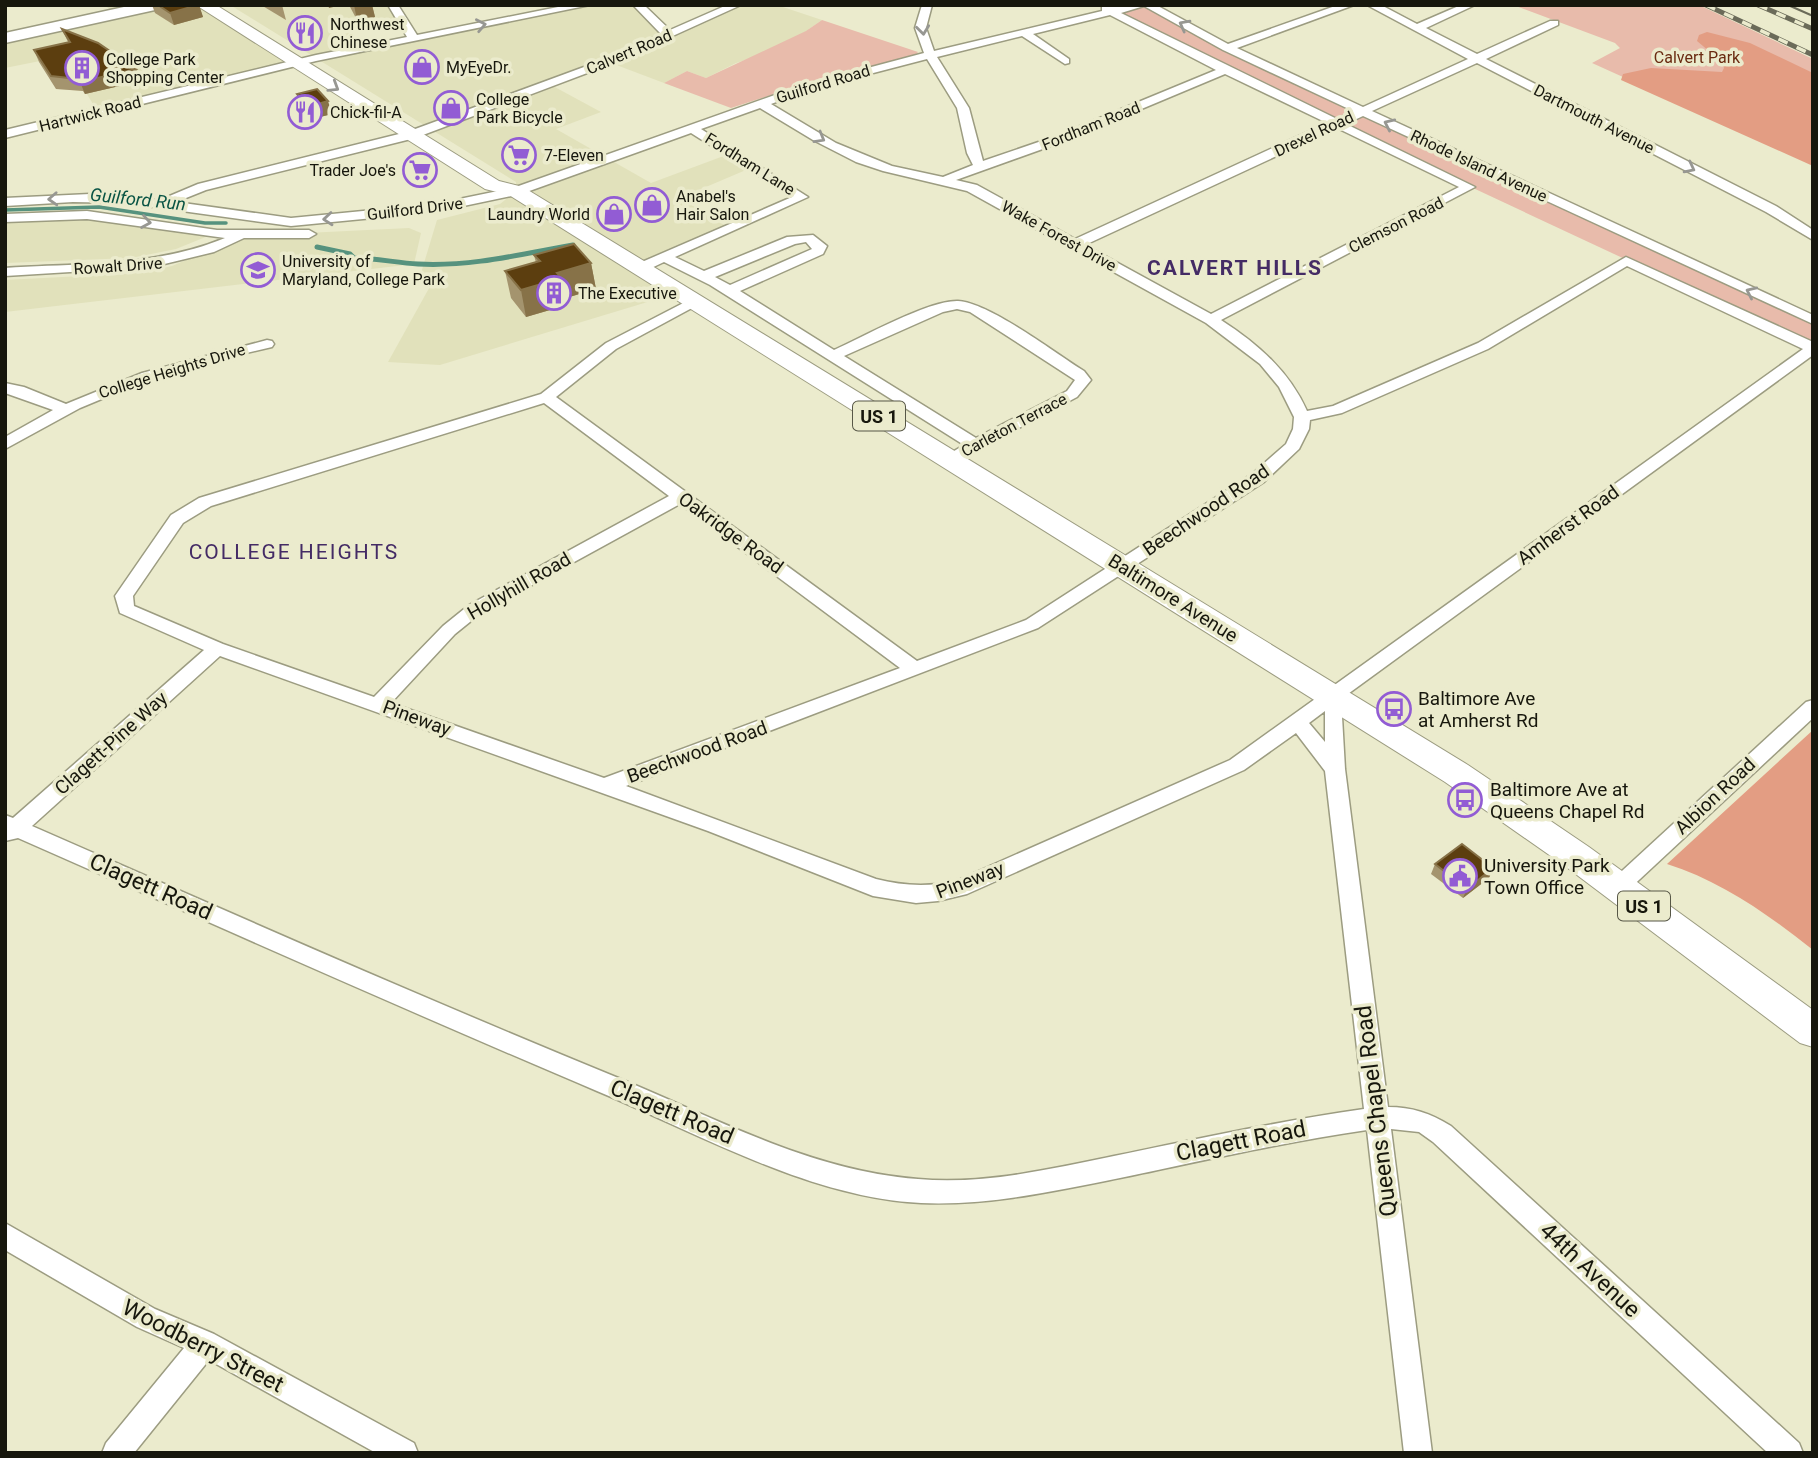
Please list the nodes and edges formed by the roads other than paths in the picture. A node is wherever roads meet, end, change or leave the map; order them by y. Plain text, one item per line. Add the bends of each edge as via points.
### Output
1 (155, 5) edge
2 (204, 5) edge
3 (230, 5) edge
4 (393, 5) edge
5 (585, 5) edge
6 (638, 5) edge
7 (736, 5) edge
8 (927, 5) edge
9 (1100, 5) edge
10 (1139, 5) edge
11 (1148, 5) edge
12 (1349, 5) edge
13 (1372, 5) edge
14 (1470, 5) edge
15 (1111, 12) junction
16 (1553, 23) dead end
17 (1417, 28) junction
18 (1025, 33) junction
19 (669, 36) junction
20 (5, 38) edge
21 (414, 39) junction
22 (1227, 48) junction
23 (932, 54) junction
24 (1476, 59) junction
25 (306, 61) junction
26 (1065, 61) dead end
27 (1225, 71) junction
28 (761, 103) junction
29 (1362, 111) junction
30 (1335, 124) junction
31 (690, 127) junction
32 (421, 132) junction
33 (5, 134) edge
34 (980, 166) junction
35 (946, 180) junction
36 (1469, 187) joint
37 (972, 188) junction
38 (516, 191) junction
39 (5, 202) edge
40 (161, 204) junction
41 (5, 218) edge
42 (263, 221) junction
43 (242, 236) junction
44 (1813, 236) edge
45 (1074, 245) junction
46 (666, 258) junction
47 (640, 268) junction
48 (5, 272) edge
49 (703, 277) junction
50 (729, 290) junction
51 (696, 303) junction
52 (1211, 320) junction
53 (1813, 320) edge
54 (267, 344) dead end
55 (1813, 348) edge
56 (833, 356) junction
57 (5, 388) edge
58 (546, 397) junction
59 (63, 408) junction
60 (1302, 417) junction
61 (5, 444) edge
62 (976, 445) junction
63 (949, 459) junction
64 (681, 496) junction
65 (1122, 566) junction
66 (217, 648) junction
67 (916, 670) junction
68 (1328, 700) junction
69 (379, 704) junction
70 (1813, 707) edge
71 (1298, 722) junction
72 (1335, 769) junction
73 (602, 786) junction
74 (9, 829) edge
75 (1618, 887) junction
76 (1813, 1031) edge
77 (1377, 1118) junction
78 (5, 1235) edge
79 (205, 1343) junction
80 (116, 1453) edge
81 (404, 1453) edge
82 (1418, 1453) edge
83 (1789, 1453) edge

1 - 20 street
2 - 25 main road, Baltimore Avenue / US 1
3 - 25 main road, Baltimore Avenue / US 1
4 - 21 street
21 -> 5 street, Hartwick Road
6 - 19 street
7 - 19 street, Calvert Road
8 -> 23 street via 920,22 926,49
9 - 15 street, Rhode Island Avenue
10 - 15 street, Guilford Road
22 -> 11 street, Rhode Island Avenue
12 - 22 street
13 - 17 street, Dartmouth Avenue
14 - 17 street
15 - 18 street, Guilford Road
15 - 27 street, Rhode Island Avenue
16 - 24 street, Drexel Road
17 - 24 street, Dartmouth Avenue
18 - 23 street, Guilford Road
18 - 26 street
19 - 32 street, Calvert Road
21 - 25 street, Hartwick Road
22 - 29 street, Rhode Island Avenue
23 - 28 street, Guilford Road
23 - 34 street via 962,106 973,157
24 - 29 street, Drexel Road
24 -> 44 street, Dartmouth Avenue via 1771,209
25 - 32 main road, Baltimore Avenue / US 1
25 - 33 street, Hartwick Road
27 - 30 street, Rhode Island Avenue
27 - 34 street, Fordham Road via 1044,145
28 - 31 street, Guilford Road
28 -> 35 street via 859,159
29 - 30 street, Drexel Road
53 -> 29 street, Rhode Island Avenue
30 - 36 street, Rhode Island Avenue
30 - 45 street, Drexel Road
31 - 38 street, Guilford Road
31 - 46 street, Fordham Lane via 802,197
32 - 38 main road, Baltimore Avenue / US 1 via 496,187
32 - 40 street, Calvert Road via 202,187
34 - 35 street, Fordham Road
34 - 37 street via 983,171
35 - 37 street, Wake Forest Drive
36 - 52 street, Clemson Road
37 - 45 street, Wake Forest Drive
38 -> 42 street, Guilford Drive via 435,208
38 - 43 street, Guilford Drive via 496,205 444,218 309,234
38 - 47 main road, Baltimore Avenue / US 1
40 -> 39 street, Guilford Drive via 85,198
40 - 42 street, Guilford Drive
41 -> 43 street, Guilford Drive via 105,216
42 - 43 street, Rowalt Drive
43 - 48 street, Rowalt Drive via 157,264
45 - 52 street, Wake Forest Drive
46 - 47 street, Fordham Lane
46 - 49 street
47 - 51 main road, Baltimore Avenue / US 1
49 - 50 street
49 - 50 street via 792,240 808,238 820,246 811,255
50 - 56 street
51 - 58 street, Pineway via 611,346
51 - 63 main road, Baltimore Avenue / US 1
52 - 60 street, Wake Forest Drive via 1266,361
54 - 59 street, College Heights Drive via 137,379
55 - 60 street via 1626,261 1483,346 1337,410
55 - 68 street, Amherst Road
56 - 62 street
56 - 62 street, Carleton Terrace via 939,308 957,305 981,311 1083,380 1072,394
57 - 59 street
58 - 64 street, Oakridge Road
58 - 66 street, Pineway via 205,502 181,515 123,603 130,613
59 - 61 street, College Heights Drive
60 - 65 street, Beechwood Road via 1293,446 1258,478
62 - 63 street, Carleton Terrace
63 - 65 main road, Baltimore Avenue / US 1
64 - 67 street, Oakridge Road
64 - 69 street, Hollyhill Road via 475,610 449,630
65 - 67 street, Beechwood Road via 1032,624
65 - 68 main road, Baltimore Avenue / US 1
66 - 69 street, Pineway
66 - 74 street, Clagett-Pine Way
67 - 73 street, Beechwood Road
68 - 71 street, Pineway
68 - 72 street, Queens Chapel Road via 1334,706
68 - 75 main road, Baltimore Avenue / US 1 via 1406,739
69 - 73 street, Pineway
70 - 75 street, Albion Road
71 - 72 street
71 - 73 street, Pineway via 1217,775 960,888 929,895 873,887
72 - 77 street, Queens Chapel Road
74 - 77 street, Clagett Road via 779,1158 846,1179 916,1191 1004,1187
75 - 76 main road, Baltimore Avenue / US 1
77 - 82 street, Queens Chapel Road
77 - 83 street, 44th Avenue via 1407,1118 1442,1134
78 - 79 street, Woodberry Street via 146,1318
79 - 80 street
79 - 81 street, Woodberry Street

